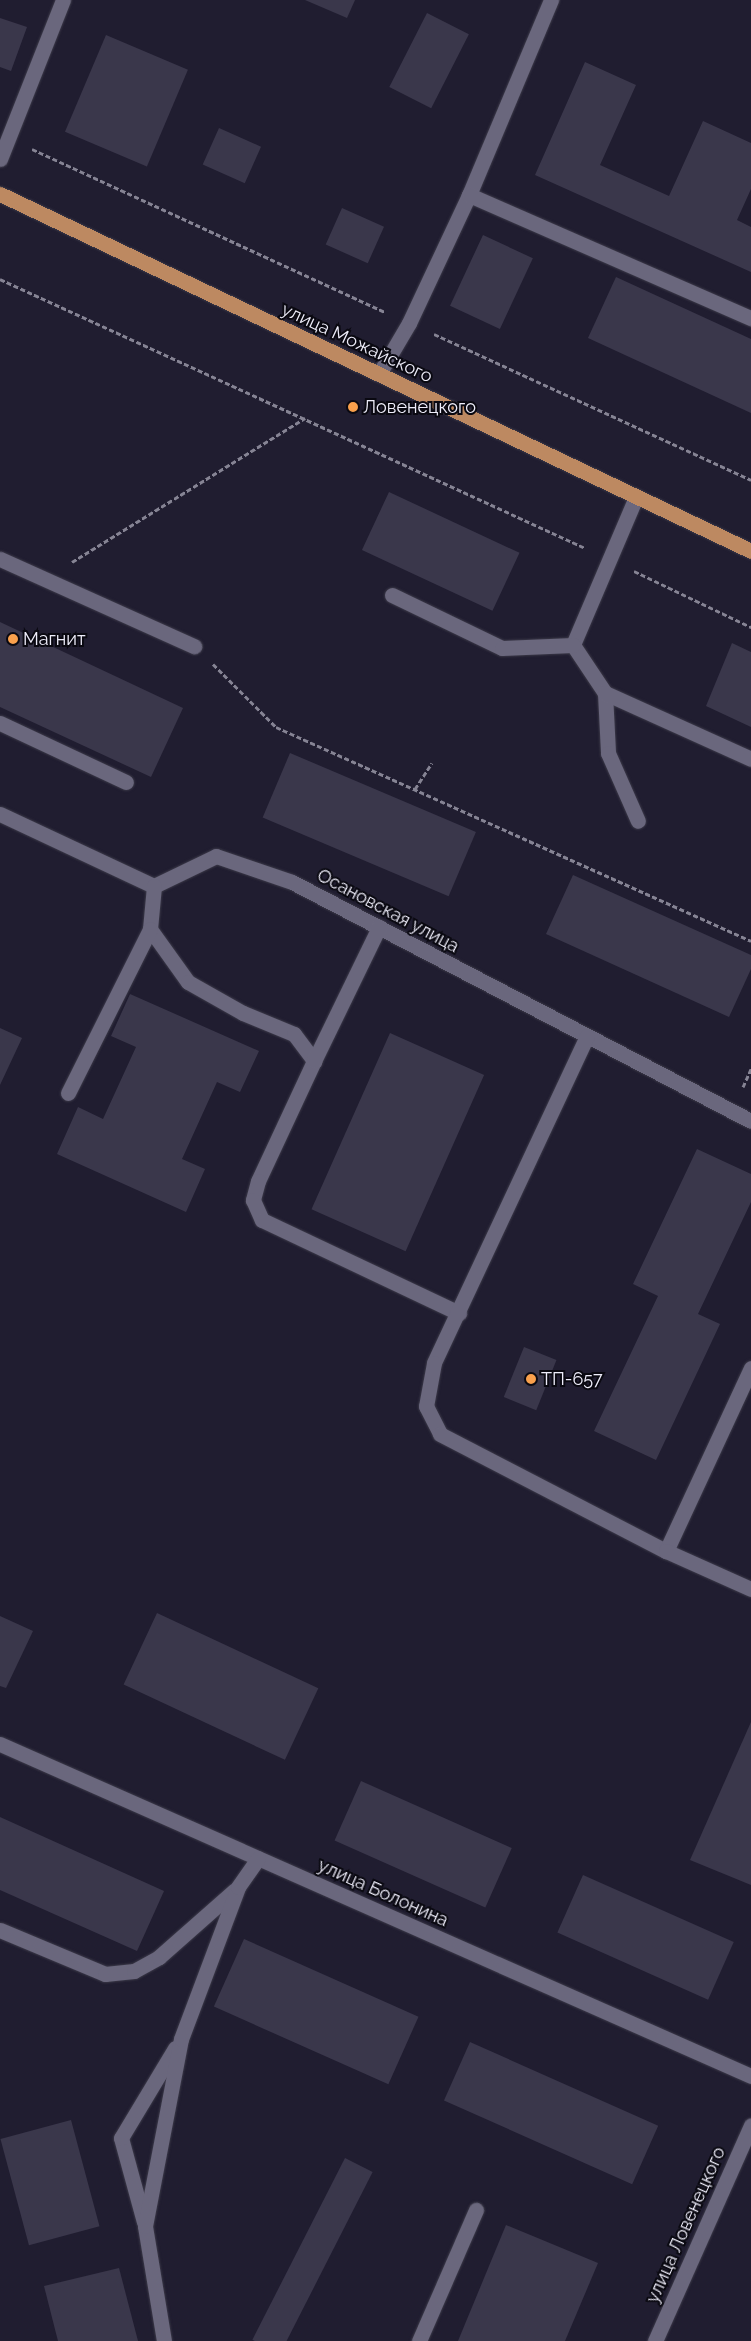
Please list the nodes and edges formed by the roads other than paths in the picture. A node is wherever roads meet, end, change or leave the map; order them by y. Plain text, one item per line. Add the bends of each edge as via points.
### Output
1 (63, 0) edge
2 (551, 0) edge
3 (0, 159) edge
4 (0, 194) edge
5 (469, 195) junction
6 (751, 318) edge
7 (379, 374) junction
8 (636, 497) junction
9 (751, 551) edge
10 (0, 559) edge
11 (392, 595) dead end
12 (573, 645) junction
13 (194, 646) road end
14 (605, 693) junction
15 (0, 723) edge
16 (751, 759) edge
17 (126, 782) dead end
18 (0, 814) edge
19 (638, 821) dead end
20 (154, 886) junction
21 (379, 928) junction
22 (150, 929) junction
23 (587, 1036) junction
24 (314, 1061) junction
25 (68, 1093) dead end
26 (751, 1121) edge
27 (459, 1313) junction
28 (751, 1368) edge
29 (666, 1551) junction
30 (751, 1589) edge
31 (0, 1744) edge
32 (258, 1858) junction
33 (238, 1887) junction
34 (0, 1930) edge
35 (181, 2039) junction
36 (751, 2076) edge
37 (751, 2125) edge
38 (476, 2210) dead end
39 (145, 2226) junction
40 (164, 2341) edge
41 (419, 2341) edge
42 (655, 2341) edge

1 - 3 street
2 - 5 street
4 - 7 main road, улица Можайского
5 - 6 street
5 - 7 street via 408,322
7 - 8 main road, улица Можайского
8 - 9 main road, улица Можайского
8 - 12 street
10 - 13 street
11 - 12 street via 502,648
12 - 14 street
14 - 16 street
14 - 19 street via 608,752
15 - 17 street
18 - 20 street
20 - 21 street, Осановская улица via 216,856 292,882
20 - 22 street
21 - 23 street, Осановская улица
21 - 24 street
22 - 24 street via 188,982 243,1013 294,1034
22 - 25 street
23 - 26 street, Осановская улица
23 - 27 street
24 - 27 street via 258,1181 253,1200 262,1220
27 - 29 street via 434,1363 426,1406 440,1434
28 - 29 street
29 - 30 street
31 - 32 street, улица Болонина
32 - 33 street
32 - 36 street, улица Болонина
33 - 34 street via 159,1957 134,1971 105,1974
33 - 35 street
35 - 39 street
35 - 39 street via 121,2138
37 - 42 street, улица Ловенецкого
38 - 41 street
39 - 40 street

